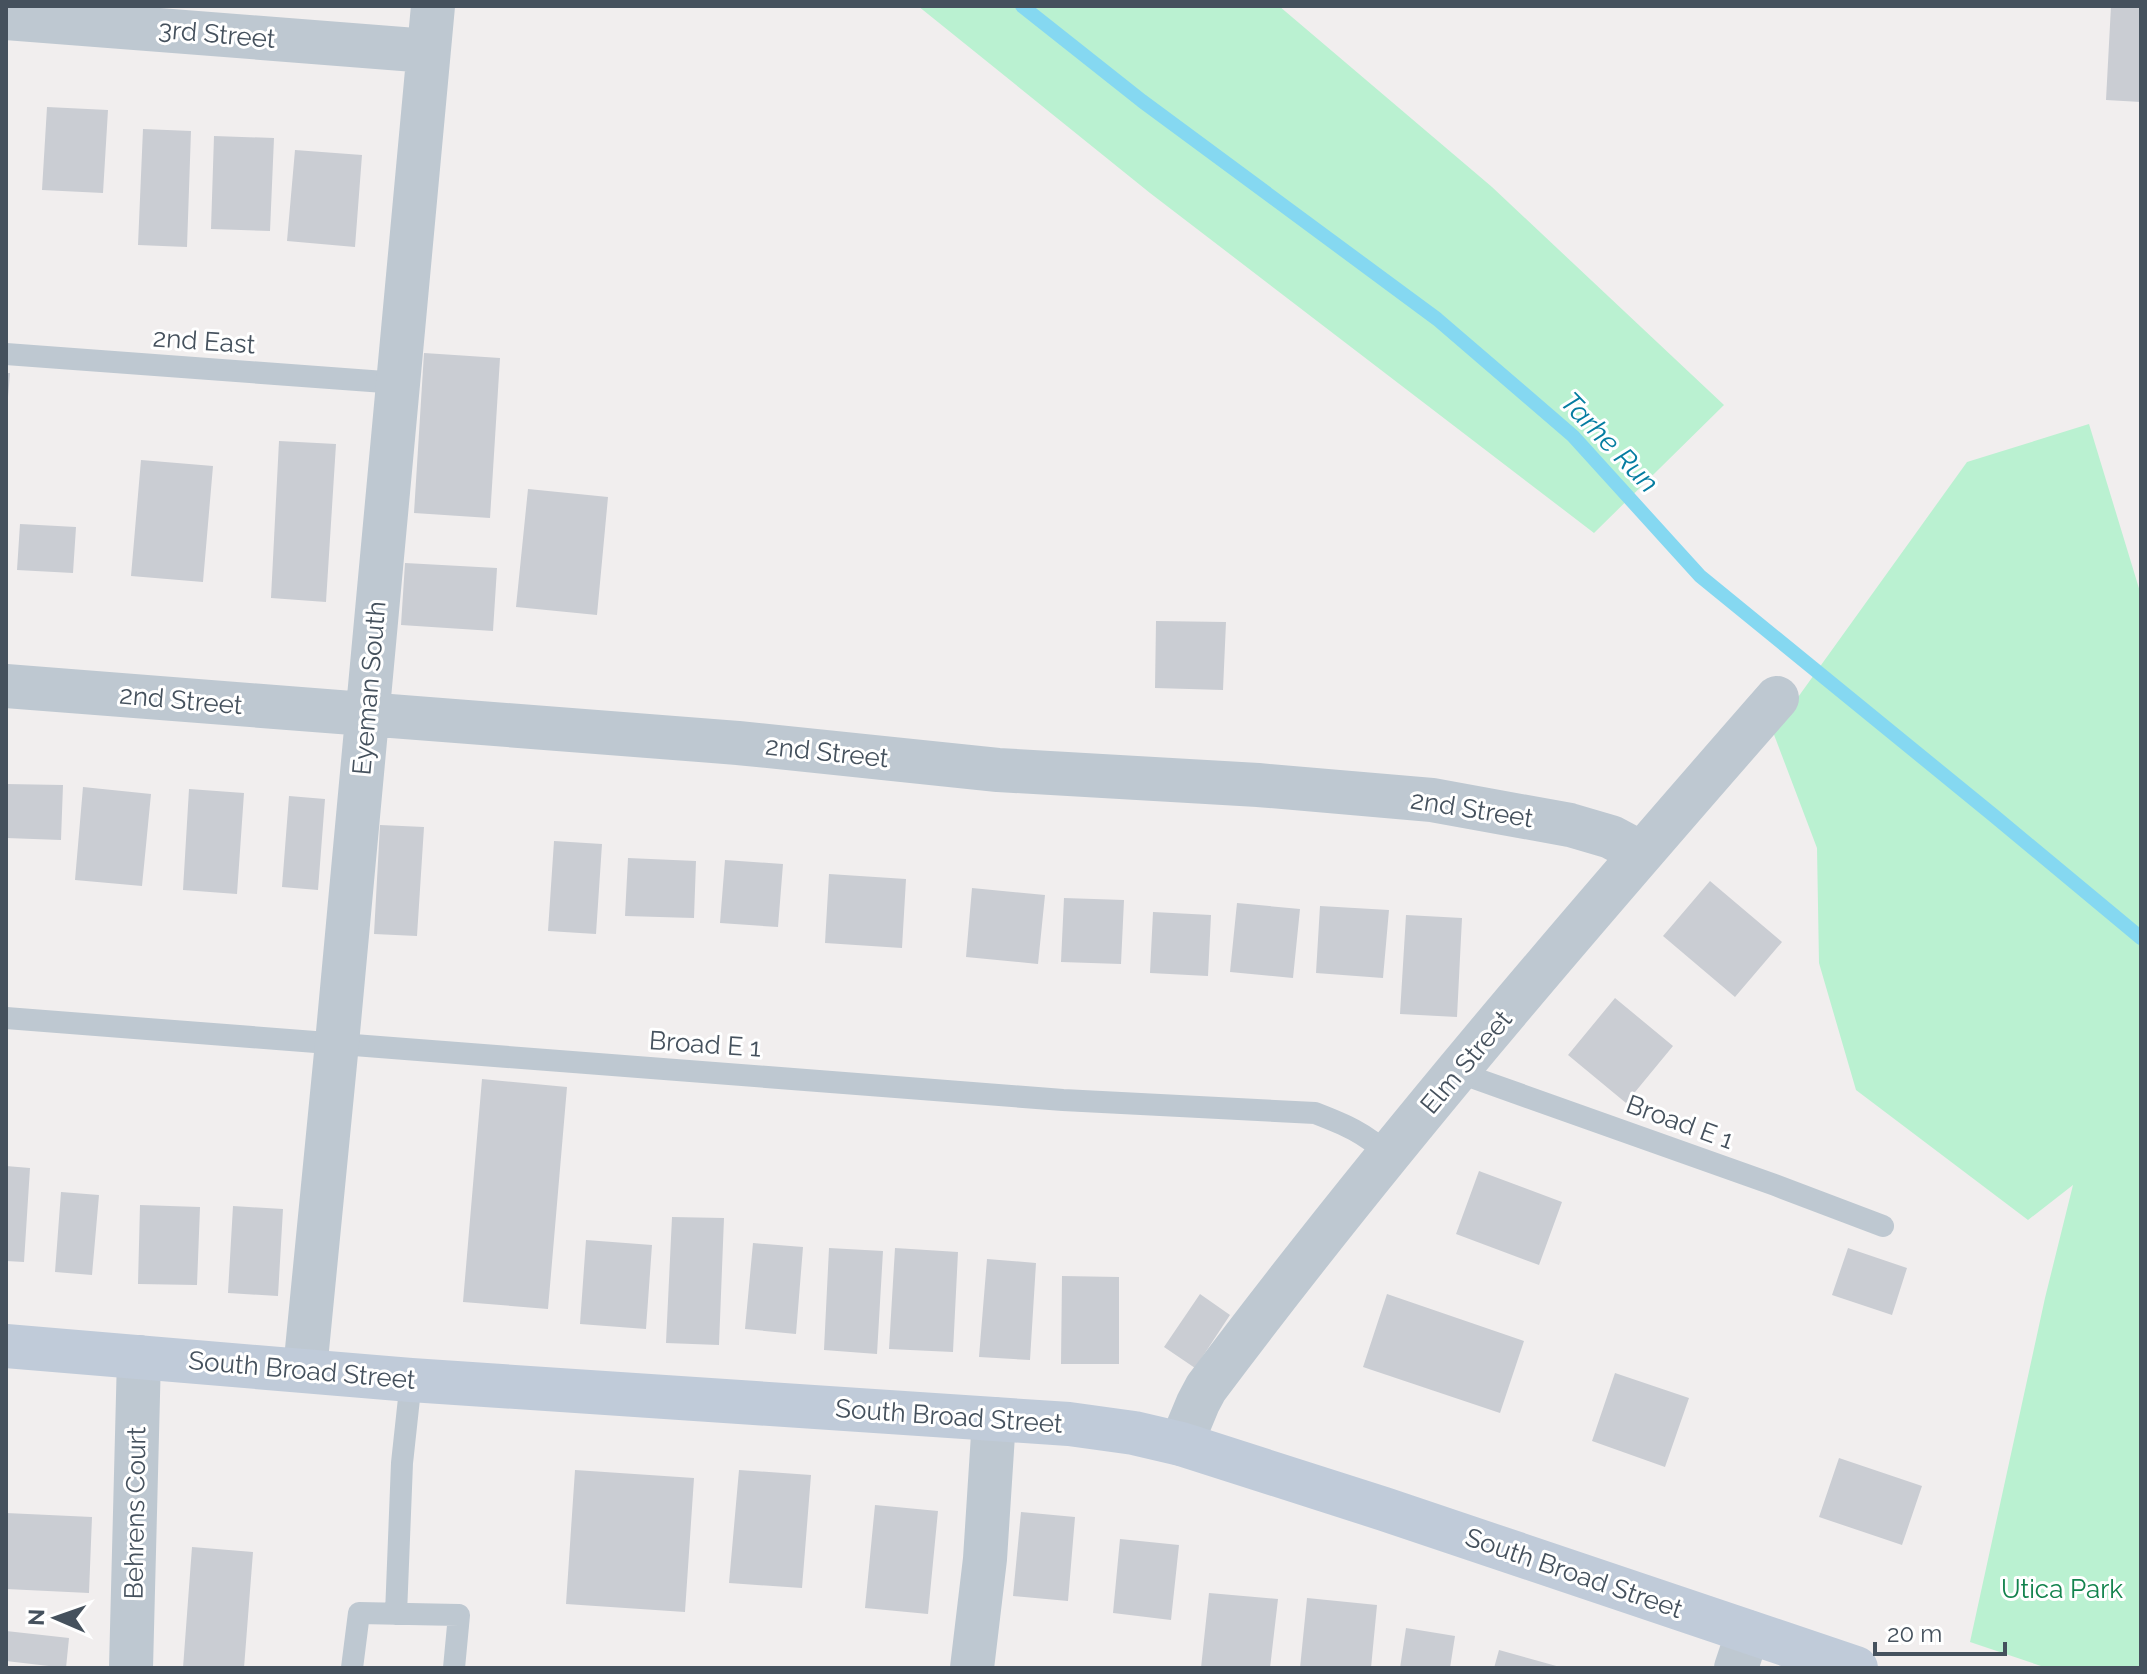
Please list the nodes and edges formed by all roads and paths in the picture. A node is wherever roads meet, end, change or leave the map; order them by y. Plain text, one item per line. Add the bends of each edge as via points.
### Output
1 (433, 6) edge
2 (6, 18) edge
3 (428, 51) junction
4 (6, 354) edge
5 (398, 383) junction
6 (6, 686) edge
7 (1777, 698) dead end
8 (367, 715) junction
9 (1641, 853) junction
10 (6, 1018) edge
11 (337, 1043) junction
12 (1457, 1072) junction
13 (1389, 1155) junction
14 (1883, 1226) dead end
15 (6, 1346) edge
16 (139, 1357) junction
17 (305, 1370) junction
18 (411, 1380) junction
19 (994, 1419) junction
20 (1181, 1444) junction
21 (396, 1614) junction
22 (1742, 1650) edge
23 (131, 1668) edge
24 (352, 1668) edge
25 (454, 1668) edge
26 (972, 1668) edge
27 (1856, 1668) edge

1 - 3 street, Eyeman South
2 - 3 street, 3rd Street
3 - 5 street, Eyeman South
4 - 5 lane, 2nd East
5 - 8 street, Eyeman South
6 - 8 street, 2nd Street
7 - 9 street, Elm Street
8 - 9 street, 2nd Street via 738,743 998,770 1432,800 1570,825
8 - 11 street, Eyeman South
9 - 12 street, Elm Street
10 - 11 lane, Broad E 1
11 - 13 lane, Broad E 1 via 1063,1100 1315,1113 1350,1126
11 - 17 street, Eyeman South
12 - 13 street, Elm Street
12 - 14 lane, Broad E 1
13 - 20 street, Elm Street via 1206,1388
15 - 16 street, South Broad Street
16 - 17 street, South Broad Street
16 - 23 street, Behrens Court
17 - 18 street, South Broad Street
18 - 19 street, South Broad Street
18 - 21 lane
19 - 20 street, South Broad Street via 1069,1424
19 - 26 street
20 - 22 street, South Broad Street via 1398,1514
21 - 24 lane via 359,1613
21 - 25 lane via 459,1615
22 - 27 street, South Broad Street

